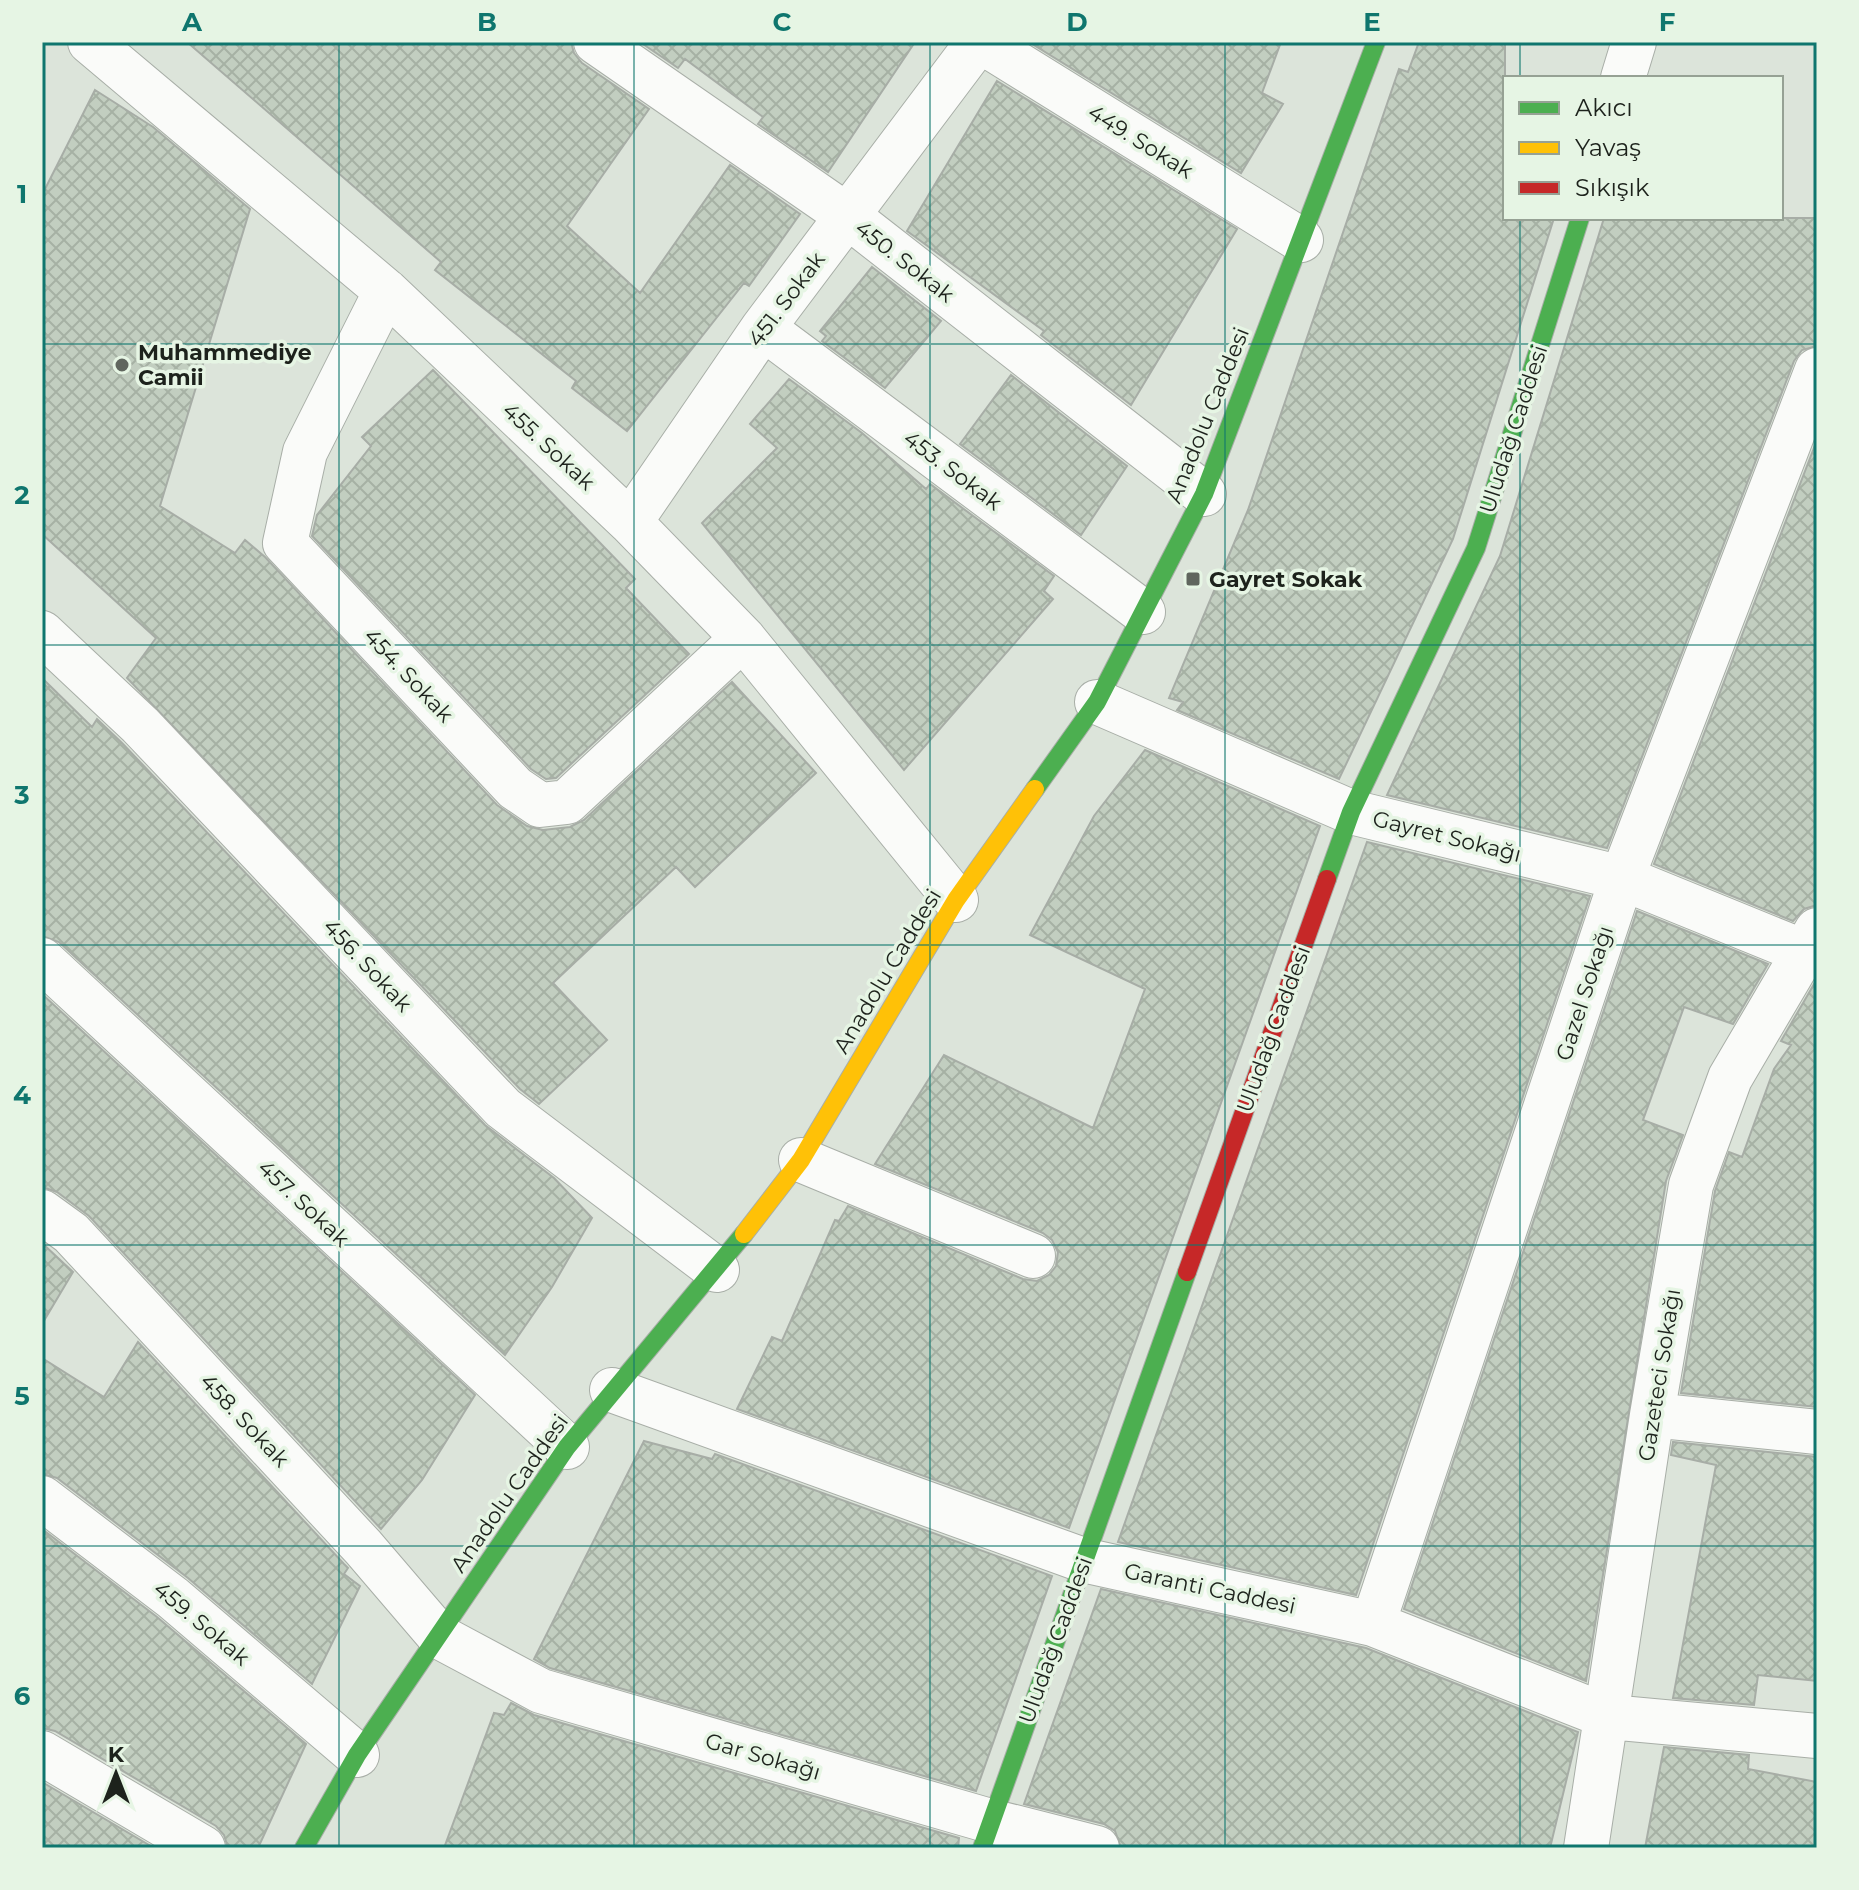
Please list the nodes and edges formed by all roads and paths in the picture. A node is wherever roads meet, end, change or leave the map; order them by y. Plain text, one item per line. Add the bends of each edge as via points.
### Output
1 (90, 42) edge
2 (596, 42) edge
3 (980, 42) edge
4 (1376, 42) edge
5 (1634, 42) edge
6 (1624, 76) edge
7 (849, 217) junction
8 (1579, 220) edge
9 (1301, 240) junction
10 (386, 291) junction
11 (763, 328) junction
12 (1817, 370) edge
13 (1204, 494) junction
14 (630, 522) junction
15 (1143, 612) junction
16 (42, 633) edge
17 (743, 638) junction
18 (1097, 702) junction
19 (1351, 812) junction
20 (1622, 878) junction
21 (956, 900) junction
22 (1811, 941) edge
23 (42, 960) edge
24 (801, 1160) junction
25 (42, 1212) edge
26 (1033, 1256) dead end
27 (717, 1270) junction
28 (612, 1390) junction
29 (1652, 1415) junction
30 (1817, 1432) edge
31 (567, 1447) junction
32 (42, 1498) edge
33 (1083, 1560) junction
34 (1373, 1624) junction
35 (440, 1637) junction
36 (1609, 1717) junction
37 (1817, 1736) edge
38 (42, 1753) edge
39 (357, 1755) junction
40 (986, 1835) edge
41 (203, 1848) edge
42 (304, 1848) edge
43 (1097, 1848) edge
44 (1586, 1848) edge

1 - 10 street, 455. Sokak
2 - 7 street, 450. Sokak
3 - 7 street, 451. Sokak
3 - 9 street, 449. Sokak
4 - 9 main road, Anadolu Caddesi
5 - 6 street
7 - 11 street, 451. Sokak
7 - 13 street, 450. Sokak
8 - 19 main road, Uludağ Caddesi via 1476,548
9 - 13 main road, Anadolu Caddesi
10 - 14 street, 455. Sokak
10 - 17 street, 454. Sokak via 305,452 285,543 515,788 540,805 567,802
11 - 14 street, 451. Sokak
11 - 15 street, 453. Sokak
12 - 20 street, Gazel Sokağı
13 - 15 main road, Anadolu Caddesi
14 - 17 street, 455. Sokak
15 - 18 main road, Anadolu Caddesi
16 - 27 street, 456. Sokak via 140,725 503,1108
17 - 21 street, 455. Sokak
18 - 19 street, Gayret Sokağı
18 - 21 main road, Anadolu Caddesi
19 - 20 street, Gayret Sokağı
19 - 33 main road, Uludağ Caddesi
20 - 22 street, Gayret Sokağı
20 - 34 street, Gazel Sokağı
21 - 24 main road, Anadolu Caddesi
22 - 29 street, Gazeteci Sokağı via 1730,1078 1691,1185
23 - 31 street, 457. Sokak
24 - 26 street
24 - 27 main road, Anadolu Caddesi
25 - 35 street, 458. Sokak via 71,1233
27 - 28 main road, Anadolu Caddesi
28 - 31 main road, Anadolu Caddesi
28 - 33 street, Garanti Caddesi
29 - 30 street
29 - 36 street, Gazeteci Sokağı
31 - 35 main road, Anadolu Caddesi
32 - 39 street, 459. Sokak via 173,1598
33 - 34 street, Garanti Caddesi
33 - 40 main road, Uludağ Caddesi
34 - 36 street, Garanti Caddesi
35 - 39 main road, Anadolu Caddesi
35 - 40 street, Gar Sokağı via 541,1691
36 - 37 street, Garanti Caddesi
36 - 44 street, Gazeteci Sokağı
38 - 41 street
39 - 42 main road, Anadolu Caddesi
40 - 43 street, Gar Sokağı

